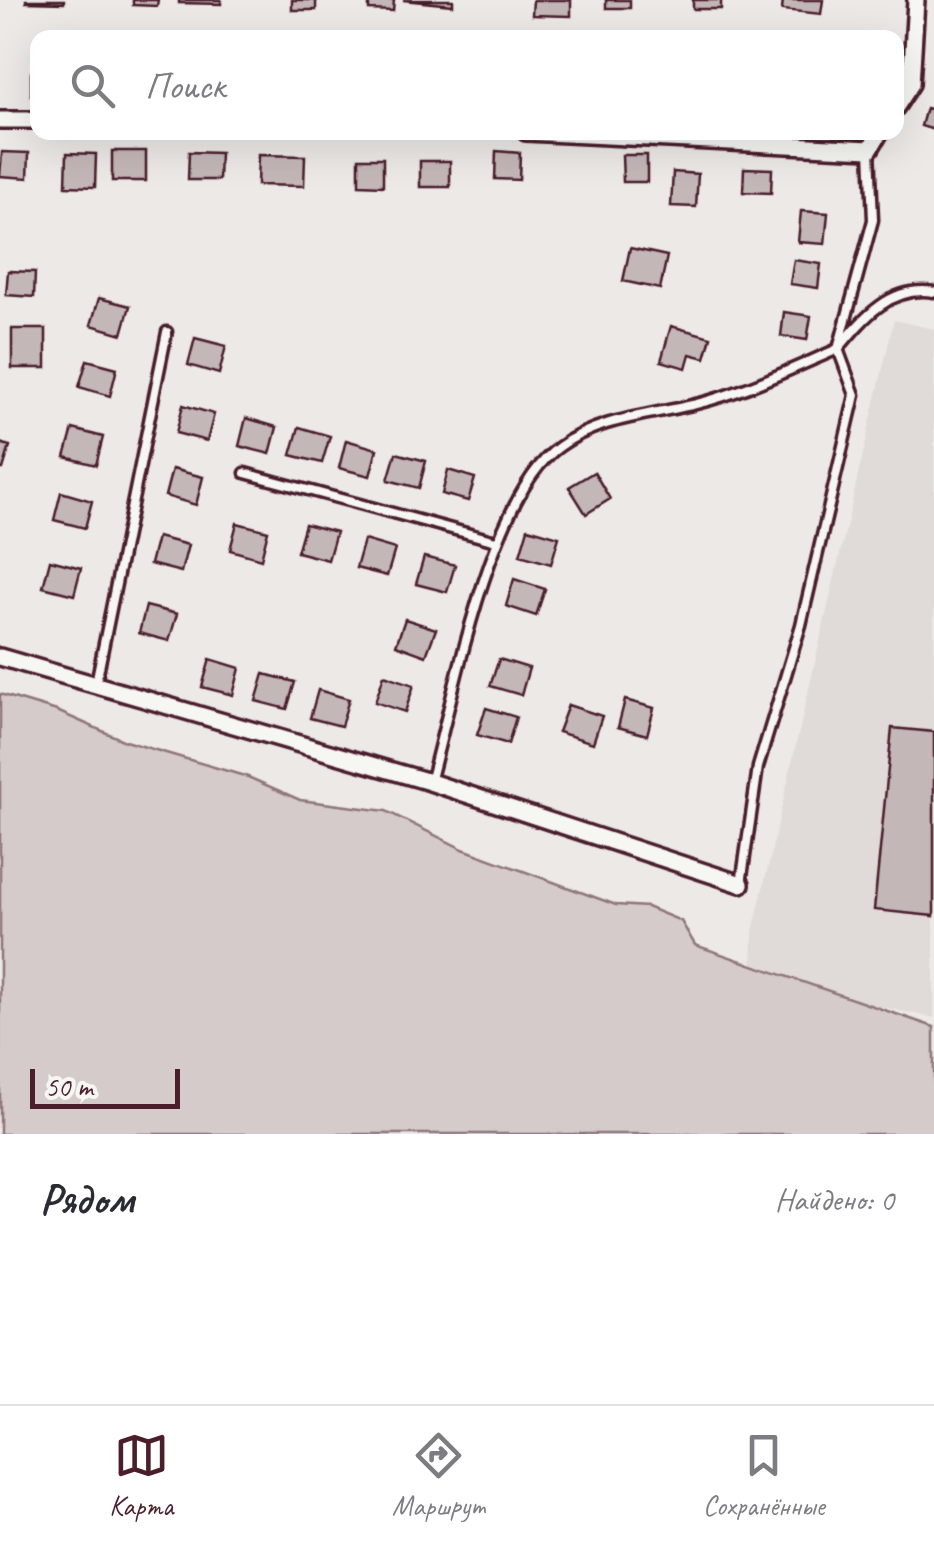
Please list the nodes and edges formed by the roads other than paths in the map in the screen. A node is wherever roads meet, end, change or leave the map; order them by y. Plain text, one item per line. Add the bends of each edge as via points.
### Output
1 (916, 0) edge
2 (904, 95) edge
3 (0, 120) edge
4 (30, 120) edge
5 (688, 140) edge
6 (875, 140) edge
7 (870, 149) junction
8 (934, 292) edge
9 (167, 332) dead end
10 (838, 348) junction
11 (245, 473) dead end
12 (496, 541) junction
13 (0, 657) edge
14 (96, 684) junction
15 (430, 782) junction
16 (741, 884) joint

1 - 2 street via 911,84
3 - 4 street
5 - 7 street
6 - 7 street
7 - 10 lane via 873,220
8 - 10 lane via 878,303
9 - 14 lane
10 - 12 lane via 710,400 616,421 559,446 520,488
10 - 16 lane via 854,395 801,625 758,766
11 - 12 lane
12 - 15 lane
13 - 14 street
14 - 15 street
15 - 16 street

